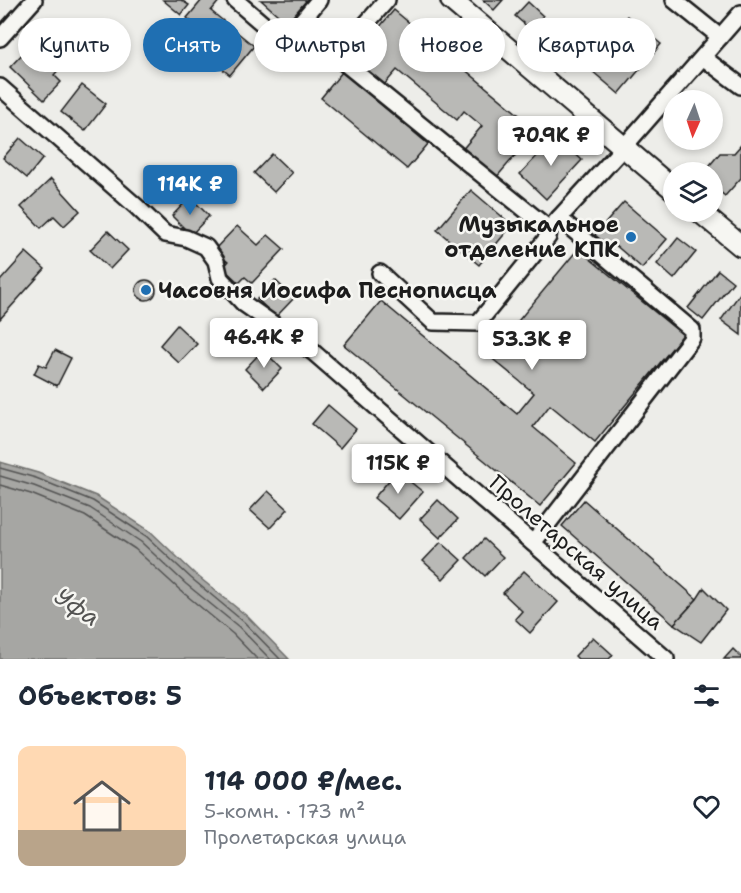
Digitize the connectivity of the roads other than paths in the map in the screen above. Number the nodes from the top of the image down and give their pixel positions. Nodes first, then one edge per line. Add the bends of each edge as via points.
1 (34, 0) edge
2 (235, 0) edge
3 (319, 0) edge
4 (387, 0) edge
5 (451, 0) edge
6 (674, 0) edge
7 (741, 13) edge
8 (720, 37) junction
9 (0, 38) edge
10 (703, 57) junction
11 (741, 86) edge
12 (0, 87) edge
13 (623, 148) junction
14 (663, 181) edge
15 (712, 222) edge
16 (554, 224) junction
17 (741, 246) edge
18 (380, 273) dead end
19 (533, 543) junction
20 (666, 659) edge

1 - 9 street
2 - 3 street via 284,42
4 - 16 street via 337,57
5 - 13 main road
6 - 8 street
7 - 8 street
8 - 10 street
10 - 11 street
10 - 13 street
12 - 19 street, Пролетарская улица via 165,234 206,247 216,261 220,278 243,303 313,352
13 - 14 main road
13 - 16 street
15 - 17 main road
16 - 18 street via 548,237 478,323 433,322
16 - 19 street via 692,330 692,338
19 - 20 street, Пролетарская улица

